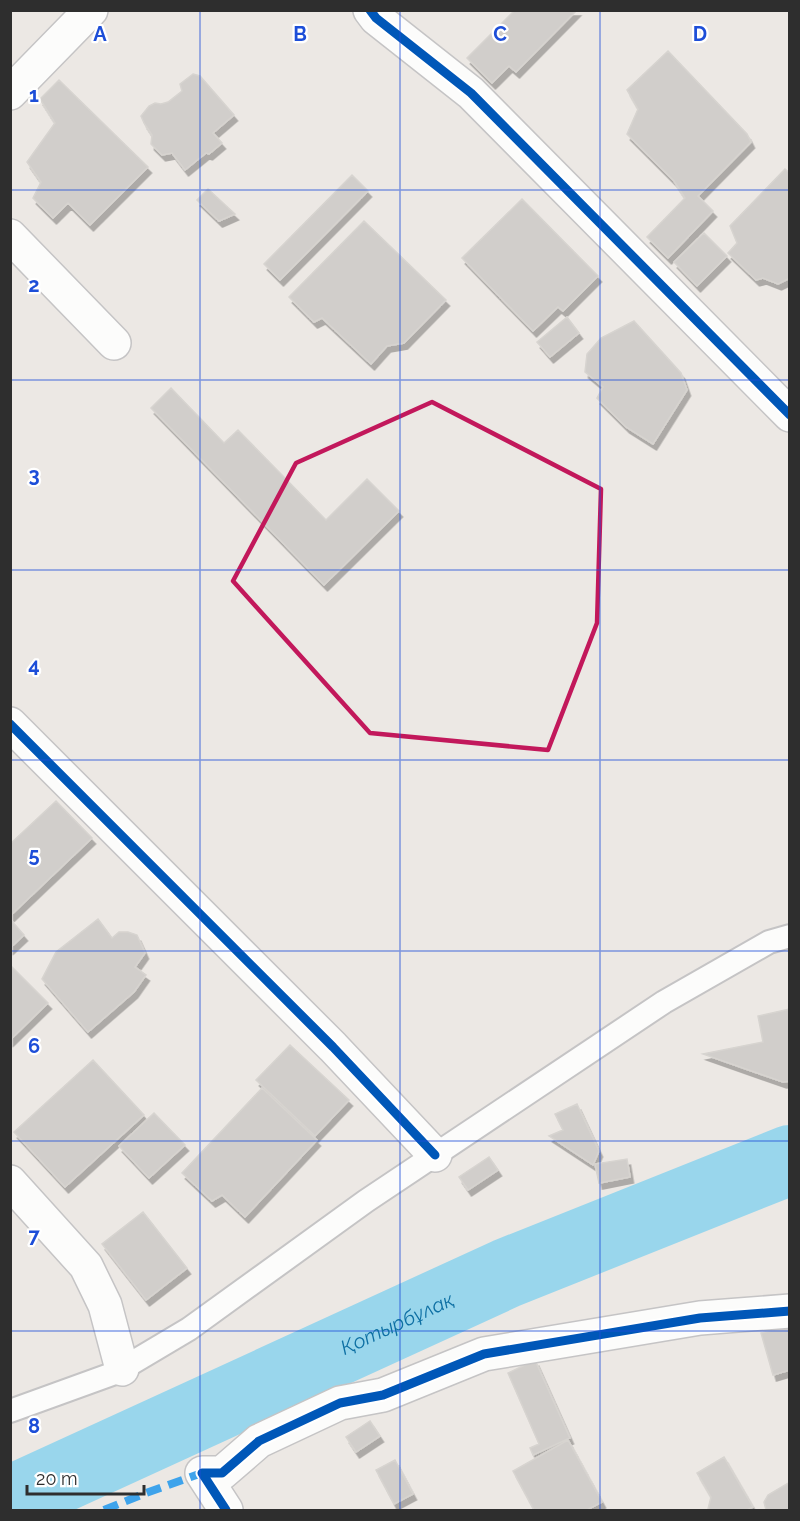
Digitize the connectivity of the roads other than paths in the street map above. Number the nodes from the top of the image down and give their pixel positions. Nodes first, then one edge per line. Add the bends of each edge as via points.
1 (91, 10) edge
2 (370, 10) edge
3 (10, 93) edge
4 (10, 236) edge
5 (114, 343) dead end
6 (789, 415) edge
7 (10, 724) edge
8 (789, 936) edge
9 (435, 1155) junction
10 (10, 1182) edge
11 (789, 1311) edge
12 (122, 1369) junction
13 (10, 1411) edge
14 (226, 1510) edge

1 - 3 street
2 - 6 street via 471,93
4 - 5 street
7 - 9 street via 333,1047
8 - 9 lane via 769,942 664,1002
9 - 12 lane via 189,1329
10 - 12 street via 86,1266 105,1305
11 - 14 street via 700,1318 484,1354 383,1395 340,1403 259,1441 222,1473 202,1473
12 - 13 lane

